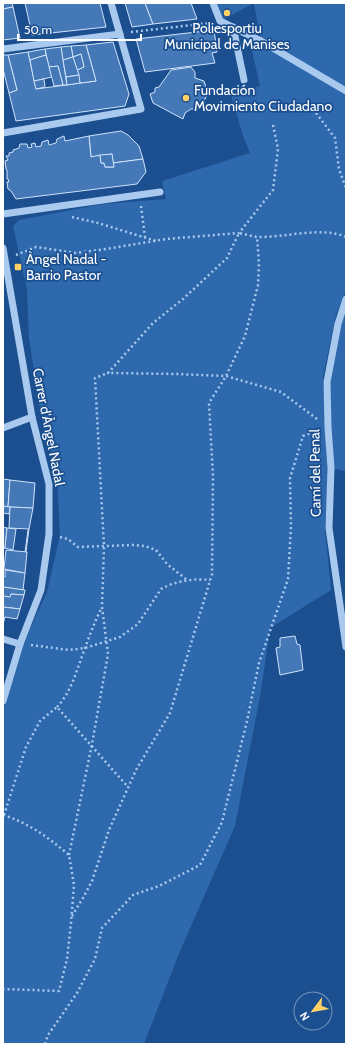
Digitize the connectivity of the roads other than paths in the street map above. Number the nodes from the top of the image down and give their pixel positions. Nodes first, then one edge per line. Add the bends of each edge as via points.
1 (111, 3) edge
2 (213, 3) edge
3 (233, 27) junction
4 (120, 34) junction
5 (3, 49) edge
6 (244, 80) dead end
7 (346, 91) edge
8 (3, 133) edge
9 (160, 192) dead end
10 (3, 214) edge
11 (3, 248) edge
12 (3, 289) edge
13 (11, 289) junction
14 (346, 299) edge
15 (32, 417) junction
16 (3, 428) edge
17 (3, 640) edge
18 (20, 644) junction
19 (346, 647) edge
20 (3, 701) edge

1 - 4 street
2 - 3 street via 220,21
3 - 6 street
3 - 7 street
4 - 5 street
4 - 8 street via 141,109
9 - 10 street
11 - 13 street, Carrer d'Àngel Nadal
12 - 13 street
13 - 15 street, Carrer d'Àngel Nadal
14 - 19 street, Camí del Penal via 338,324 327,382 331,468 329,528
15 - 16 street
15 - 18 street, Carrer d'Àngel Nadal via 49,484 49,534 41,590
17 - 18 street
18 - 20 street, Carrer d'Àngel Nadal

